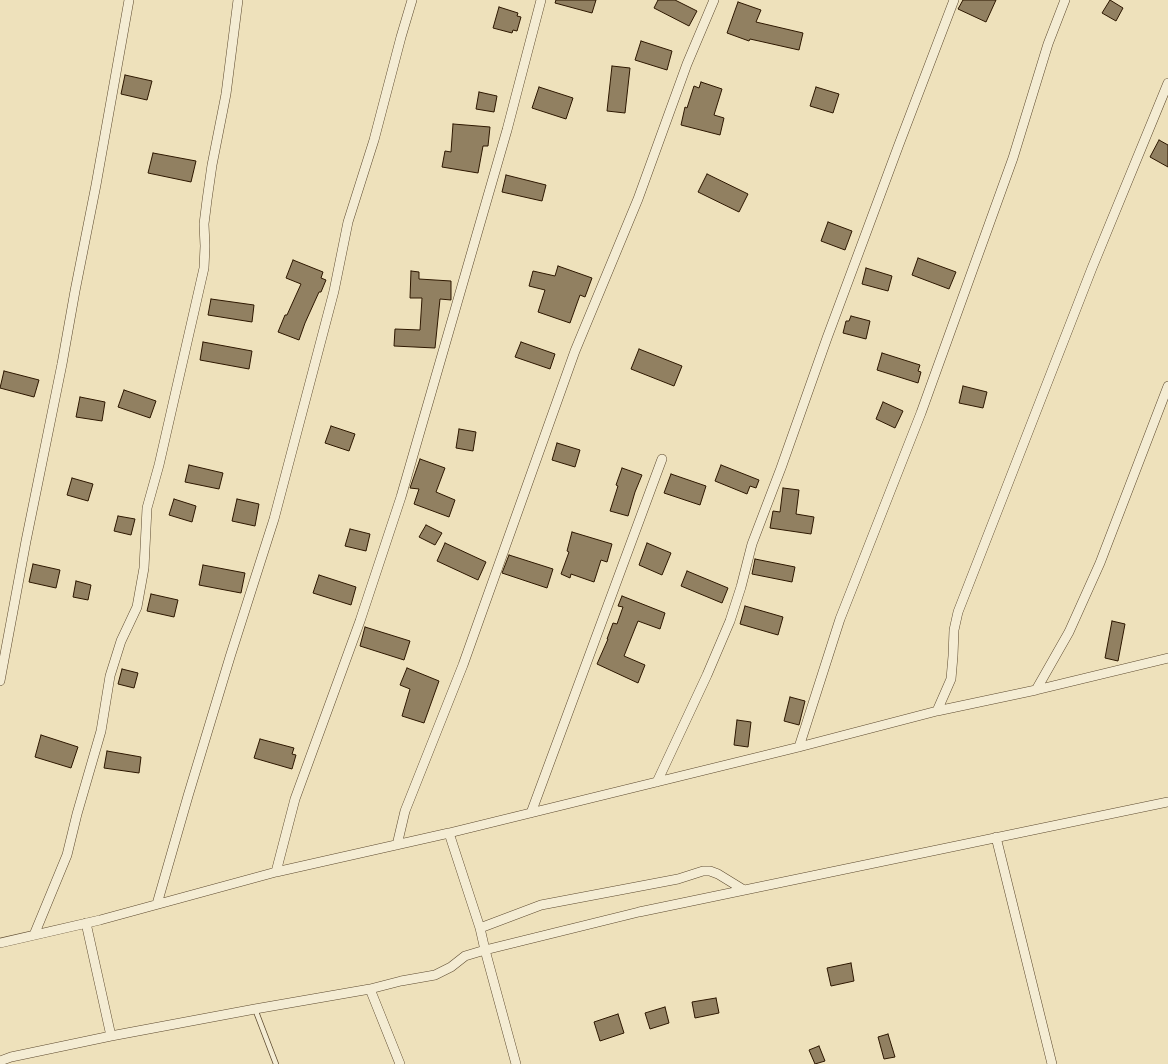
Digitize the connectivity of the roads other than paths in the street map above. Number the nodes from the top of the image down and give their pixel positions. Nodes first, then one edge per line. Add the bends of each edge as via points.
1 (129, 0) edge
2 (238, 0) edge
3 (412, 0) edge
4 (541, 0) edge
5 (714, 0) edge
6 (954, 0) edge
7 (1065, 0) edge
8 (1168, 83) edge
9 (1168, 386) edge
10 (662, 459) dead end
11 (1168, 658) edge
12 (0, 681) edge
13 (1036, 690) junction
14 (937, 711) junction
15 (799, 748) junction
16 (657, 782) junction
17 (1168, 802) edge
18 (531, 812) junction
19 (449, 833) junction
20 (996, 837) junction
21 (397, 845) junction
22 (276, 872) junction
23 (744, 890) junction
24 (157, 904) junction
25 (86, 923) junction
26 (480, 928) junction
27 (34, 935) junction
28 (0, 943) edge
29 (485, 950) junction
30 (370, 989) junction
31 (255, 1008) junction
32 (111, 1036) junction
33 (0, 1061) edge
34 (276, 1064) edge
35 (400, 1064) edge
36 (516, 1064) edge
37 (1052, 1064) edge

1 - 12 street
2 - 27 street via 226,94 207,200 204,268 147,508 144,568 137,607 121,641 110,676 101,731 67,855
3 - 24 street via 374,140 348,222 334,291 274,518
4 - 22 street via 505,138 400,498 360,621 295,799
5 - 21 street via 687,64 638,199 575,351 463,665 405,811
6 - 16 street via 752,544 730,621
7 - 15 street via 1048,44 1013,158 921,413 840,619
8 - 14 street via 1092,268 958,612 950,679
9 - 13 street via 1100,563 1069,632
10 - 18 street
11 - 13 street
13 - 14 street
14 - 15 street
15 - 16 street
16 - 18 street
17 - 20 street
18 - 19 street
19 - 21 street
19 - 26 street
20 - 23 street
20 - 37 street
21 - 22 street
22 - 24 street
23 - 26 street via 718,874 704,871 678,879 541,905
23 - 29 street via 639,912
24 - 25 street
25 - 27 street
25 - 32 street
26 - 29 street
27 - 28 street
29 - 30 street via 465,956 435,975
29 - 36 street
30 - 31 street
30 - 35 street
31 - 32 street
31 - 34 lane
32 - 33 street

